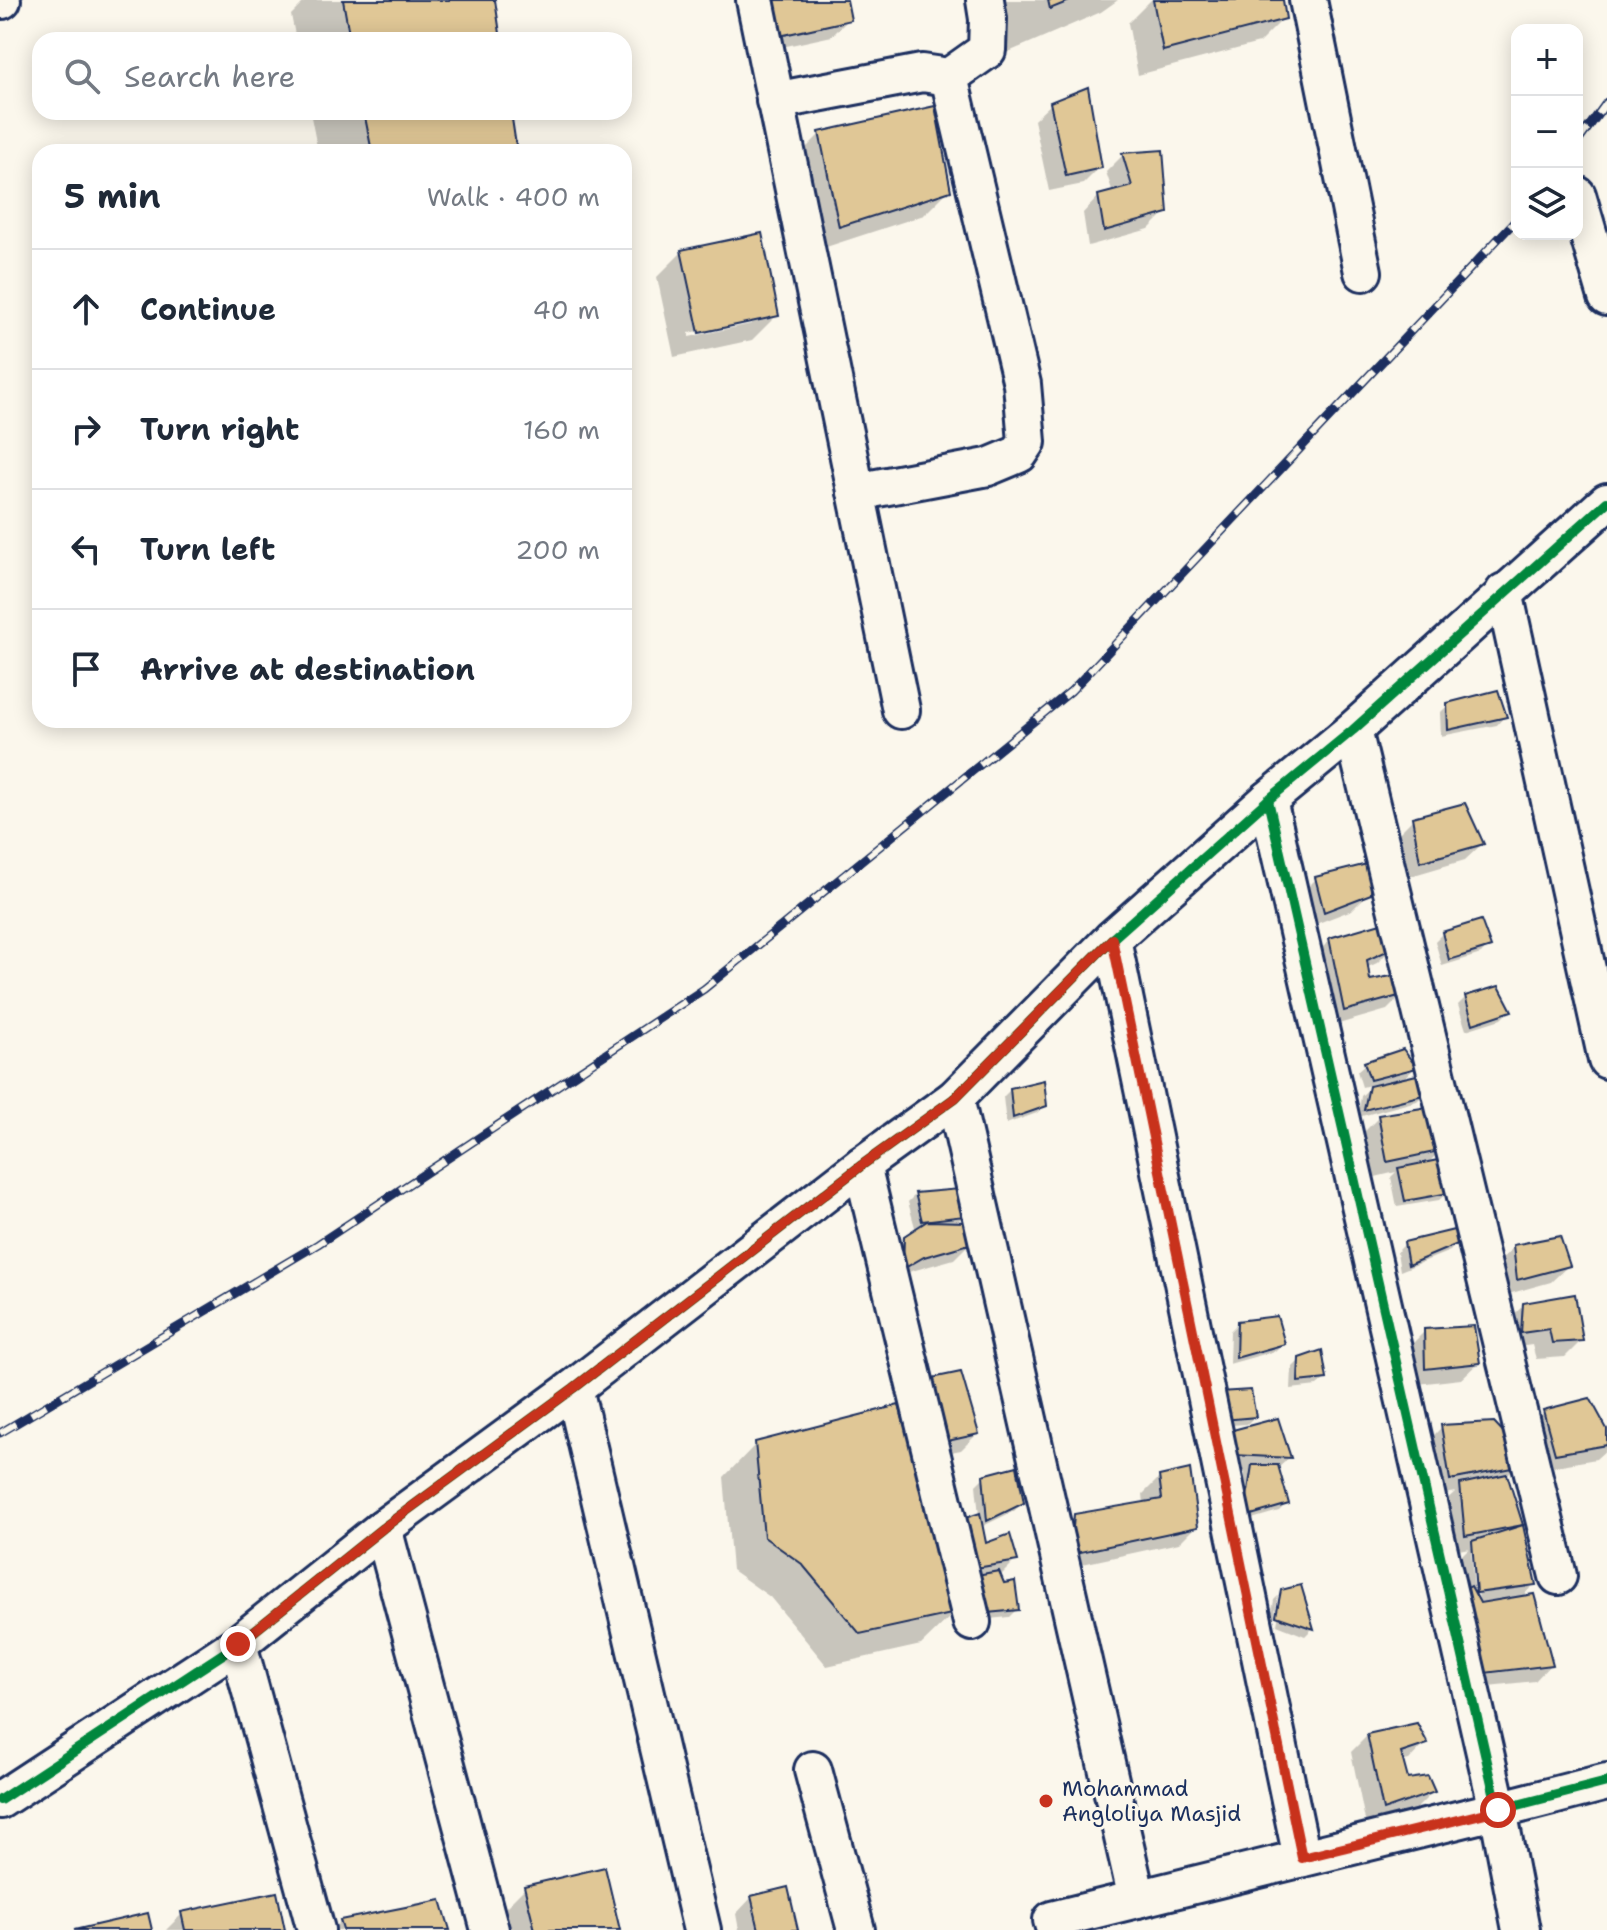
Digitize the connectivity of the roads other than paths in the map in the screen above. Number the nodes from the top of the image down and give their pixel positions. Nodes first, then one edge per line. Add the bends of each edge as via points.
1 (755, 0) edge
2 (985, 0) edge
3 (1308, 0) edge
4 (949, 77) junction
5 (775, 101) junction
6 (1583, 215) edge
7 (1363, 272) dead end
8 (1607, 297) edge
9 (856, 492) junction
10 (1607, 502) edge
11 (1504, 592) junction
12 (901, 710) dead end
13 (1353, 730) junction
14 (1268, 800) junction
15 (1112, 939) junction
16 (1607, 1060) edge
17 (955, 1098) junction
18 (862, 1165) junction
19 (574, 1388) junction
20 (383, 1528) junction
21 (1558, 1576) dead end
22 (972, 1622) dead end
23 (238, 1644) junction
24 (813, 1770) dead end
25 (1607, 1782) edge
26 (0, 1800) edge
27 (1498, 1810) junction
28 (1302, 1858) junction
29 (1137, 1899) junction
30 (316, 1930) edge
31 (490, 1930) edge
32 (702, 1930) edge
33 (856, 1930) edge
34 (1055, 1930) edge
35 (1521, 1930) edge

1 - 5 street
2 - 4 street via 987,50
3 - 7 street
4 - 5 street via 922,73
4 - 9 street via 1022,384 1027,442 1019,454 988,467
5 - 9 street
6 - 8 street
9 - 12 street
10 - 11 street
11 - 13 street
11 - 16 street
13 - 14 street
13 - 21 street
14 - 15 street
14 - 27 street
15 - 17 street
15 - 28 street
17 - 18 street
17 - 29 street
18 - 19 street
18 - 22 street
19 - 20 street
19 - 32 street
20 - 23 street
20 - 31 street
23 - 26 street
23 - 30 street
24 - 33 street
25 - 27 street
27 - 28 street
27 - 35 street
28 - 29 street
29 - 34 street via 1052,1920

